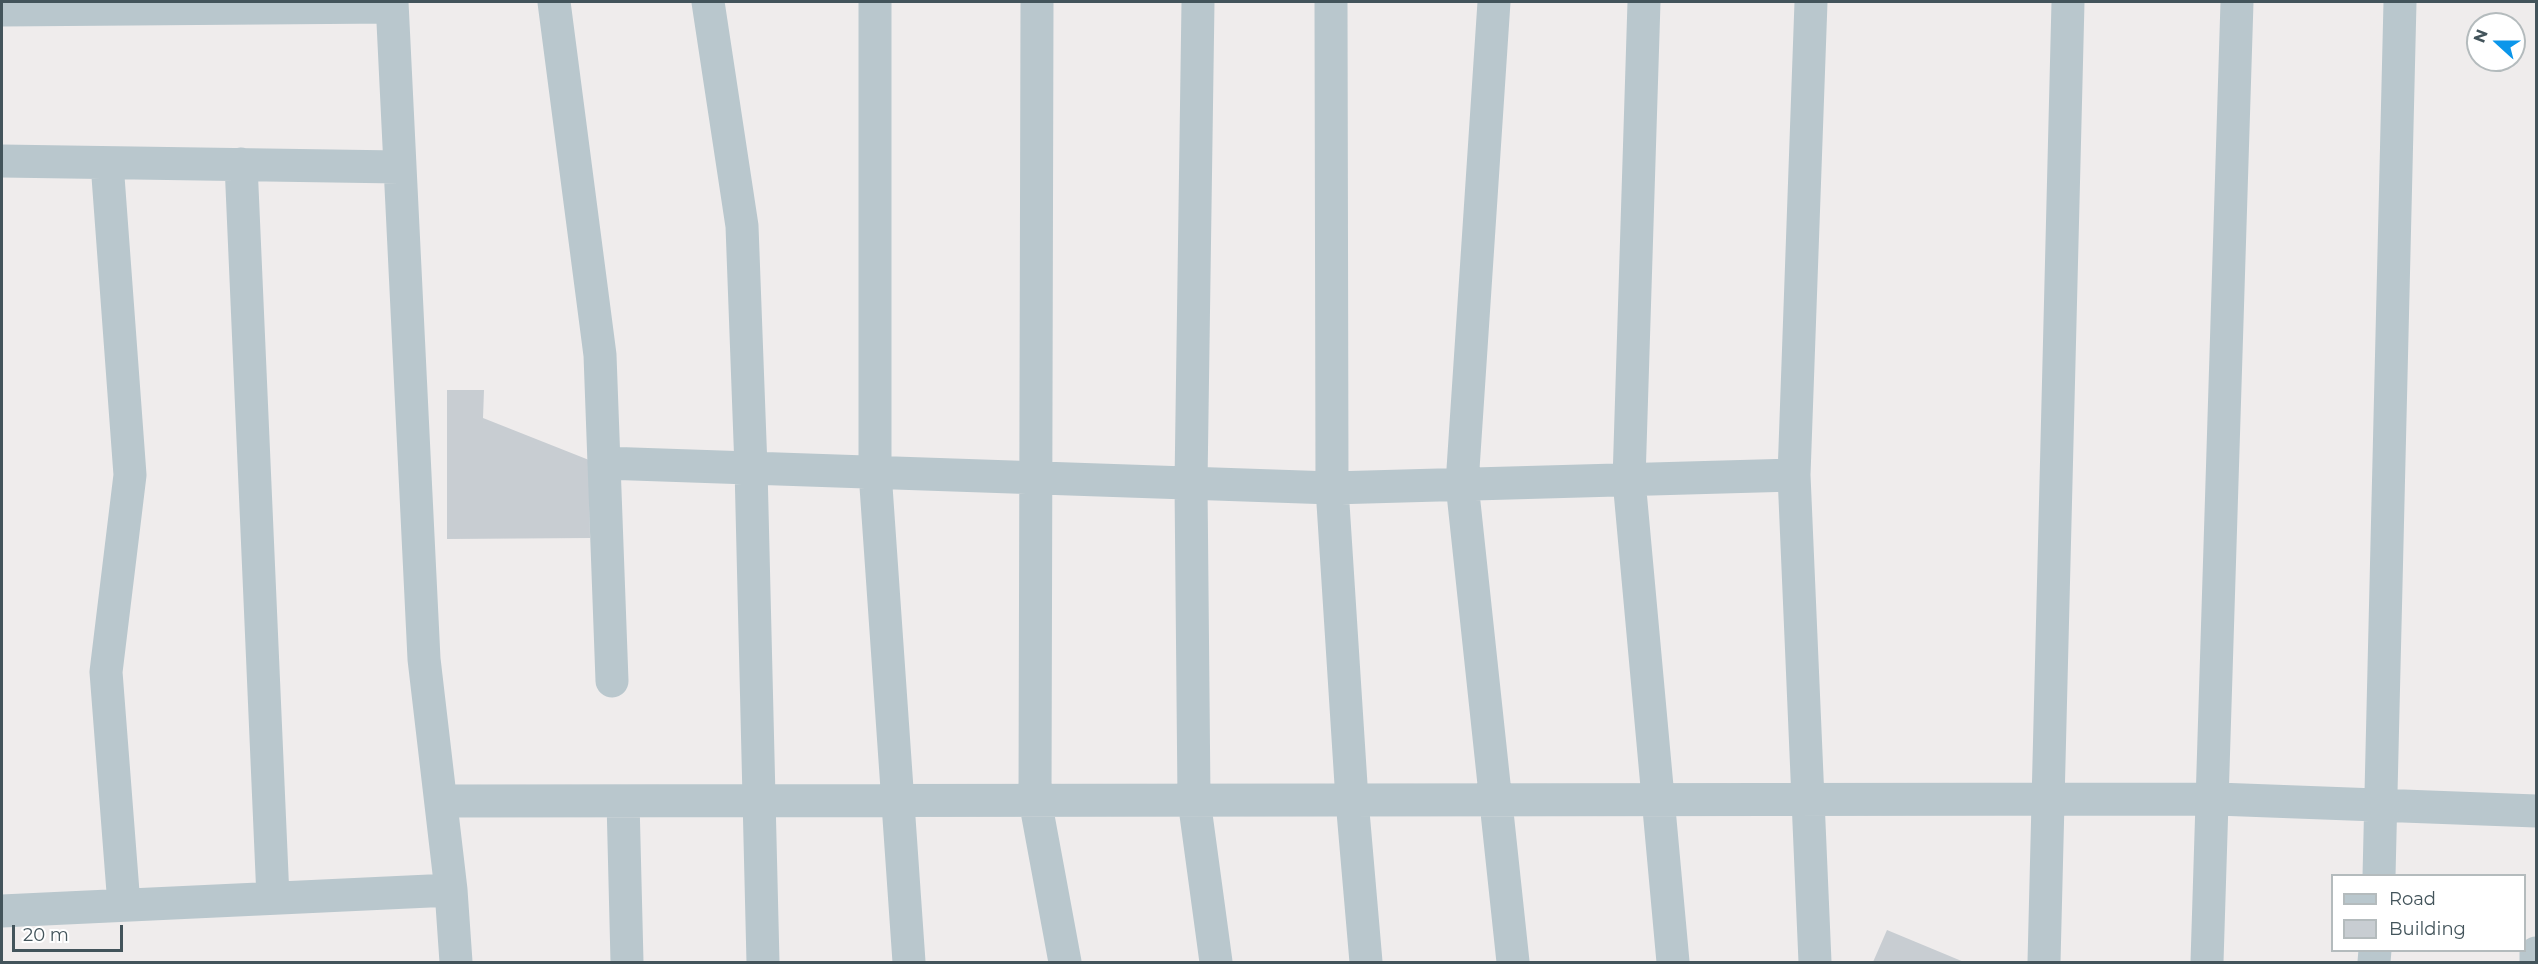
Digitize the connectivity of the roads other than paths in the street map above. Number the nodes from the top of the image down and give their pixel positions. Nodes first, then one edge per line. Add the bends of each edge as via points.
1 (554, 2) edge
2 (708, 2) edge
3 (875, 2) edge
4 (1037, 2) edge
5 (1198, 2) edge
6 (1331, 2) edge
7 (1494, 2) edge
8 (1644, 2) edge
9 (1811, 2) edge
10 (2068, 2) edge
11 (2237, 2) edge
12 (2400, 2) edge
13 (392, 4) edge
14 (2, 10) edge
15 (2, 161) edge
16 (107, 163) junction
17 (242, 164) junction
18 (399, 167) junction
19 (604, 463) junction
20 (752, 468) junction
21 (875, 472) junction
22 (1794, 475) junction
23 (1036, 478) junction
24 (1629, 480) junction
25 (1191, 483) junction
26 (1462, 484) junction
27 (1332, 488) junction
28 (612, 681) dead end
29 (1658, 799) junction
30 (1808, 799) junction
31 (2048, 799) junction
32 (2212, 799) junction
33 (1035, 800) junction
34 (1194, 800) junction
35 (1352, 800) junction
36 (1496, 800) junction
37 (441, 801) junction
38 (623, 801) junction
39 (758, 801) junction
40 (897, 801) junction
41 (2382, 805) junction
42 (2536, 811) edge
43 (2379, 874) edge
44 (452, 890) junction
45 (273, 898) junction
46 (124, 905) junction
47 (2, 911) edge
48 (2536, 952) edge
49 (456, 963) edge
50 (627, 963) edge
51 (763, 963) edge
52 (909, 963) edge
53 (1065, 963) edge
54 (1216, 963) edge
55 (1366, 963) edge
56 (1513, 963) edge
57 (1673, 963) edge
58 (1815, 963) edge
59 (2044, 963) edge
60 (2207, 963) edge
61 (2536, 963) edge

1 - 19 street via 600,355
2 - 20 street via 742,226
3 - 21 street
4 - 23 street
5 - 25 street
6 - 27 street
7 - 26 street
8 - 24 street
9 - 22 street
10 - 31 street
11 - 32 street
12 - 41 street
13 - 14 street
13 - 18 street
15 - 16 street
16 - 17 street
16 - 46 street via 130,475 106,672
17 - 18 street
17 - 45 street
18 - 37 street via 424,659
19 - 20 street
19 - 28 street
20 - 21 street
20 - 39 street
21 - 23 street
21 - 40 street
22 - 24 street
22 - 30 street
23 - 25 street
23 - 33 street
24 - 26 street
24 - 29 street
25 - 27 street
25 - 34 street
26 - 27 street
26 - 36 street
27 - 35 street
29 - 30 street
29 - 36 street
29 - 57 street
30 - 31 street
30 - 58 street
31 - 32 street
31 - 59 street
32 - 41 street
32 - 60 street
33 - 34 street
33 - 40 street
33 - 53 street
34 - 35 street
34 - 54 street
35 - 36 street
35 - 55 street
36 - 56 street
37 - 38 street
37 - 44 street
38 - 39 street
38 - 50 street
39 - 40 street
39 - 51 street
40 - 52 street
41 - 42 street
41 - 43 street
44 - 45 street
44 - 49 street
45 - 46 street
46 - 47 street
48 - 61 street

